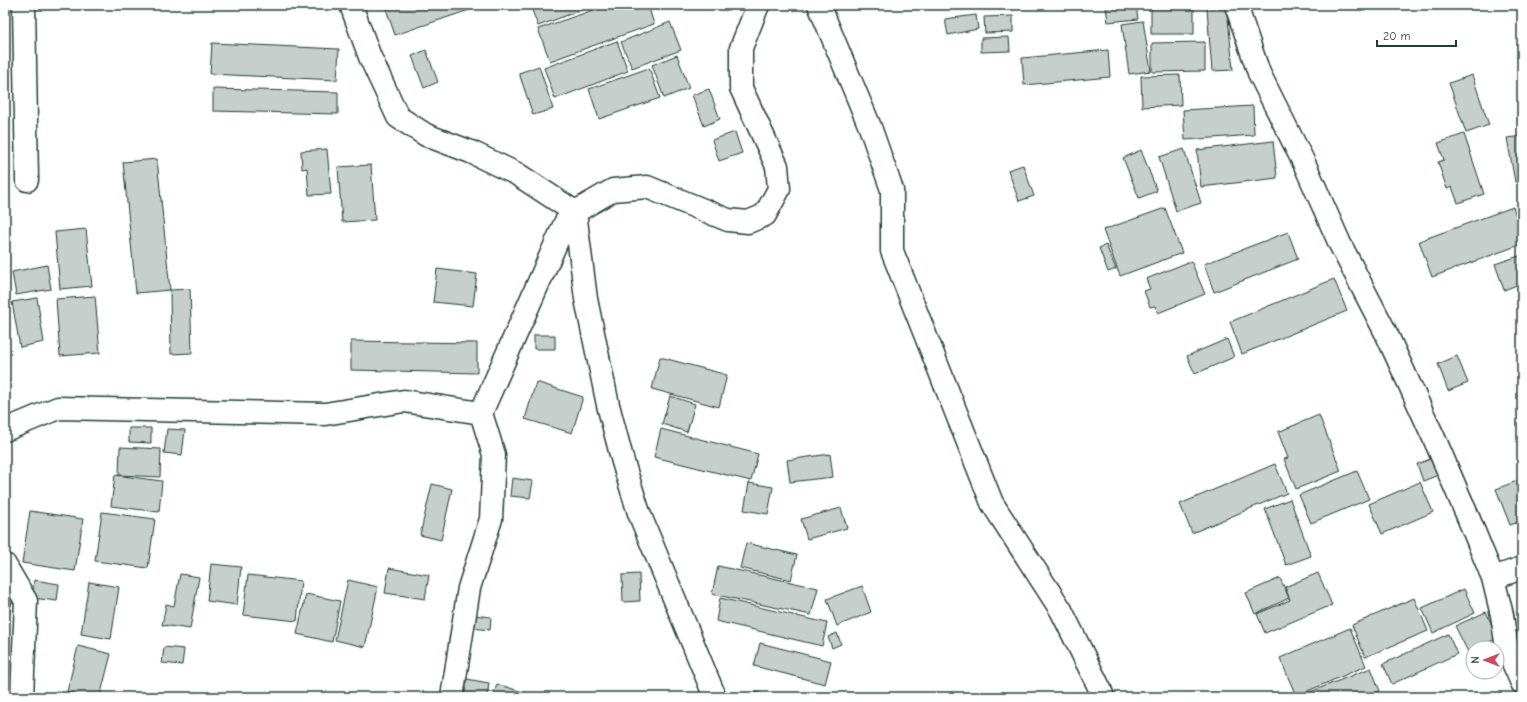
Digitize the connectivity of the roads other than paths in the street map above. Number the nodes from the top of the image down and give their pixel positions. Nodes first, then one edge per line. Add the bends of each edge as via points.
1 (24, 5) edge
2 (350, 5) edge
3 (758, 5) edge
4 (819, 5) edge
5 (1236, 5) edge
6 (27, 180) dead end
7 (575, 212) junction
8 (481, 413) junction
9 (5, 430) edge
10 (5, 565) edge
11 (1522, 568) edge
12 (1493, 578) junction
13 (1522, 683) edge
14 (22, 697) edge
15 (452, 697) edge
16 (715, 697) edge
17 (1102, 697) edge

1 - 6 street
2 - 7 street via 370,58 398,117 426,135 471,152 517,174
3 - 7 street via 741,48 741,88 777,166 779,189 765,215 748,222 728,220 647,187 613,190
4 - 17 street via 870,127 892,190 892,251 992,503 1061,610
5 - 12 street via 1259,73 1305,165 1340,244 1387,334 1438,446
7 - 8 street via 564,223
7 - 16 street via 586,299 608,405 623,462 638,513
8 - 9 street via 404,402 325,414 58,408
8 - 15 street via 494,455 491,519 469,588
10 - 14 street via 26,602
11 - 12 street
12 - 13 street via 1508,649

